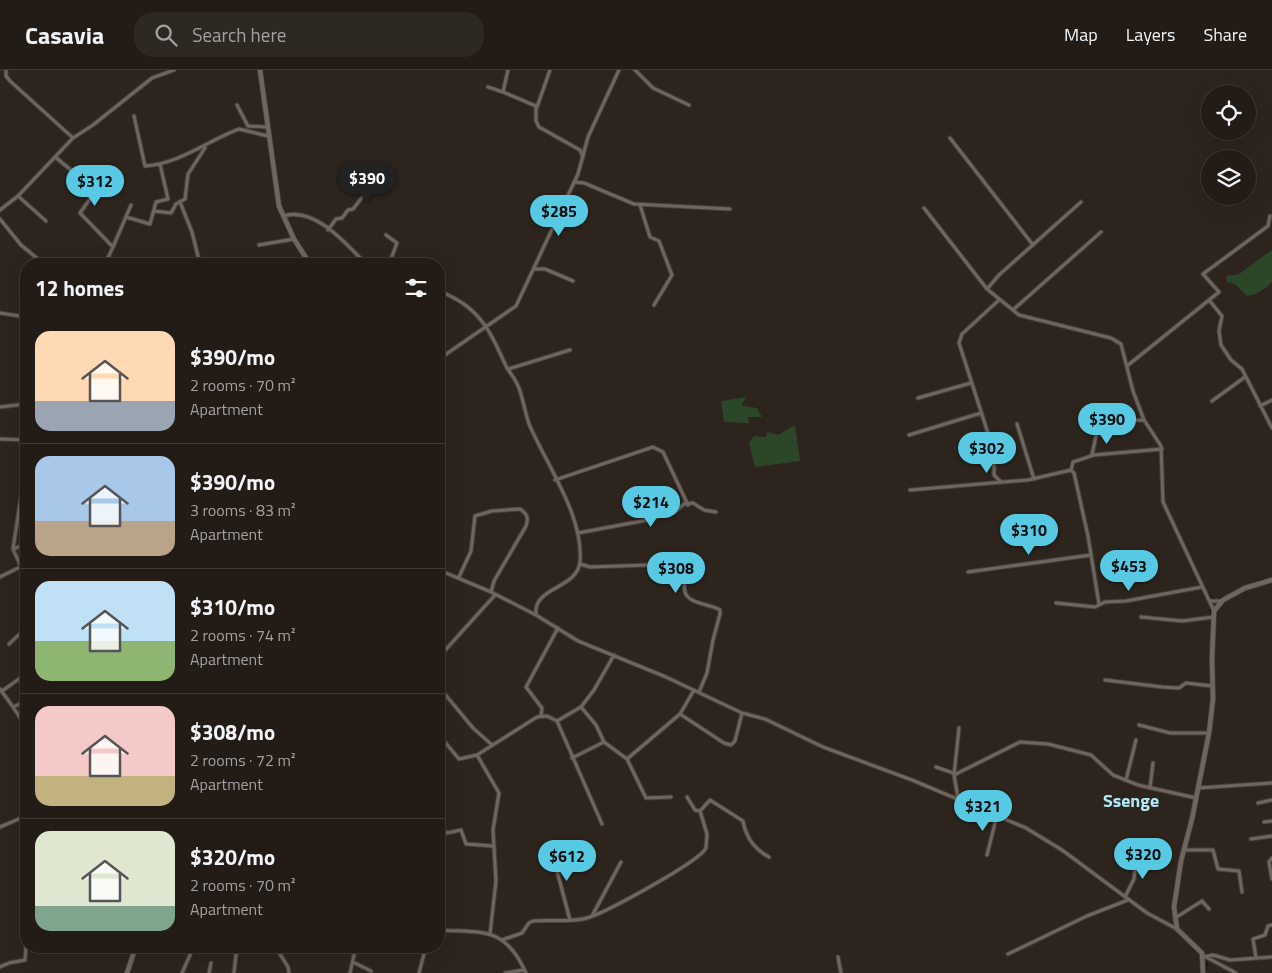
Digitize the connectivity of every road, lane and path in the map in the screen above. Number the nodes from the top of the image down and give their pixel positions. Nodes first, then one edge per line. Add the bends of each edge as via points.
1 (6, 70) edge
2 (174, 70) edge
3 (260, 70) edge
4 (508, 70) edge
5 (550, 70) edge
6 (619, 70) edge
7 (635, 70) edge
8 (488, 87) dead end
9 (503, 92) junction
10 (237, 105) dead end
11 (689, 106) dead end
12 (537, 107) junction
13 (134, 116) dead end
14 (244, 121) junction
15 (266, 127) junction
16 (239, 129) junction
17 (268, 136) junction
18 (73, 138) junction
19 (950, 138) dead end
20 (206, 147) junction
21 (55, 158) junction
22 (583, 158) junction
23 (160, 164) junction
24 (372, 179) dead end
25 (574, 182) junction
26 (18, 196) junction
27 (180, 202) junction
28 (1080, 202) dead end
29 (131, 205) dead end
30 (640, 205) junction
31 (924, 208) dead end
32 (730, 209) dead end
33 (0, 210) edge
34 (154, 210) junction
35 (282, 216) junction
36 (1270, 216) dead end
37 (126, 217) junction
38 (0, 219) edge
39 (46, 221) dead end
40 (328, 230) junction
41 (1101, 232) dead end
42 (386, 235) dead end
43 (294, 239) junction
44 (259, 245) dead end
45 (1033, 245) junction
46 (113, 247) junction
47 (37, 258) edge
48 (108, 258) edge
49 (198, 258) edge
50 (306, 258) edge
51 (359, 258) edge
52 (391, 258) edge
53 (534, 269) junction
54 (573, 281) dead end
55 (988, 289) junction
56 (445, 294) edge
57 (1000, 300) junction
58 (1209, 300) junction
59 (654, 305) dead end
60 (1014, 309) junction
61 (0, 313) edge
62 (20, 316) edge
63 (486, 327) junction
64 (570, 350) dead end
65 (445, 355) edge
66 (1127, 366) junction
67 (508, 369) junction
68 (1245, 377) junction
69 (971, 382) junction
70 (918, 398) dead end
71 (1212, 400) dead end
72 (1272, 400) edge
73 (20, 404) edge
74 (0, 406) edge
75 (1260, 406) junction
76 (980, 413) junction
77 (1144, 420) junction
78 (1017, 424) dead end
79 (1272, 428) edge
80 (909, 435) dead end
81 (0, 439) edge
82 (20, 440) edge
83 (1162, 449) junction
84 (1092, 455) junction
85 (1071, 470) junction
86 (1034, 479) junction
87 (555, 480) junction
88 (1000, 481) junction
89 (910, 490) dead end
90 (20, 503) edge
91 (688, 505) junction
92 (716, 512) dead end
93 (578, 533) junction
94 (20, 546) edge
95 (13, 549) junction
96 (1091, 555) junction
97 (580, 564) junction
98 (20, 566) joint
99 (445, 572) edge
100 (968, 572) dead end
101 (0, 577) edge
102 (459, 577) junction
103 (1272, 580) edge
104 (1202, 587) junction
105 (493, 593) junction
106 (1211, 601) junction
107 (1221, 601) junction
108 (1056, 603) dead end
109 (1099, 604) junction
110 (1214, 611) junction
111 (536, 615) junction
112 (1214, 617) junction
113 (1141, 618) dead end
114 (558, 628) junction
115 (20, 634) edge
116 (9, 644) dead end
117 (445, 650) edge
118 (614, 655) junction
119 (20, 678) edge
120 (1105, 680) dead end
121 (1213, 686) junction
122 (1, 690) edge
123 (694, 690) junction
124 (699, 692) junction
125 (445, 694) edge
126 (20, 704) edge
127 (13, 707) junction
128 (581, 707) junction
129 (742, 713) junction
130 (680, 714) junction
131 (541, 716) junction
132 (20, 718) edge
133 (557, 721) junction
134 (1139, 725) dead end
135 (959, 728) dead end
136 (1209, 733) junction
137 (1136, 740) dead end
138 (445, 742) edge
139 (604, 742) junction
140 (491, 744) junction
141 (477, 756) junction
142 (572, 758) junction
143 (627, 759) junction
144 (1154, 764) dead end
145 (936, 767) dead end
146 (954, 775) junction
147 (1126, 780) junction
148 (1272, 783) edge
149 (1150, 788) junction
150 (1198, 788) junction
151 (671, 797) dead end
152 (687, 797) dead end
153 (1196, 798) junction
154 (958, 799) junction
155 (1272, 800) edge
156 (1258, 803) dead end
157 (700, 811) junction
158 (996, 815) junction
159 (20, 819) edge
160 (1272, 821) edge
161 (1264, 822) dead end
162 (602, 824) dead end
163 (0, 827) edge
164 (445, 832) edge
165 (1272, 836) edge
166 (1251, 839) dead end
167 (493, 846) junction
168 (577, 846) dead end
169 (1183, 850) junction
170 (987, 854) dead end
171 (1137, 856) dead end
172 (769, 857) dead end
173 (1272, 858) edge
174 (621, 862) dead end
175 (1272, 879) edge
176 (1242, 892) dead end
177 (1125, 897) junction
178 (1129, 900) junction
179 (1209, 909) dead end
180 (591, 916) junction
181 (1174, 918) junction
182 (570, 920) junction
183 (1272, 925) edge
184 (1177, 929) junction
185 (445, 930) edge
186 (490, 934) junction
187 (502, 940) junction
188 (26, 953) edge
189 (134, 953) edge
190 (191, 953) edge
191 (236, 953) edge
192 (279, 953) edge
193 (355, 953) edge
194 (424, 953) edge
195 (1008, 954) dead end
196 (1272, 956) edge
197 (838, 957) dead end
198 (1204, 957) junction
199 (1256, 958) junction
200 (353, 962) junction
201 (210, 963) dead end
202 (0, 967) edge
203 (372, 970) dead end
204 (525, 971) edge
205 (127, 973) edge
206 (182, 973) edge
207 (209, 973) edge
208 (234, 973) edge
209 (290, 973) edge
210 (350, 973) edge
211 (419, 973) edge
212 (505, 973) edge
213 (841, 973) edge
214 (1203, 973) edge
215 (1236, 973) edge

1 - 18 street via 10,81
2 - 18 street via 152,78
3 - 15 street
4 - 9 street
5 - 12 street
6 - 22 street via 594,122
7 - 11 street via 653,88
8 - 9 street
9 - 12 street
10 - 14 street
12 - 22 street via 539,127 580,150
13 - 23 street via 144,165
14 - 15 street via 252,127
14 - 16 street
15 - 17 street
16 - 17 street
16 - 20 street
17 - 35 street
18 - 21 street
19 - 45 street
20 - 23 street
20 - 27 street via 188,174 185,197
21 - 26 street
21 - 46 street via 92,187 92,196 80,213
22 - 25 street
23 - 34 street via 169,197 158,201
24 - 40 street via 375,181 353,209 336,219
25 - 30 street
25 - 53 street
26 - 33 street
26 - 39 street
27 - 34 street via 171,213
27 - 49 street
28 - 45 street
29 - 37 street
30 - 32 street
30 - 59 street via 650,237 659,241 672,275
31 - 55 street
34 - 37 street via 148,225
35 - 40 street via 302,215
35 - 43 street
36 - 58 street via 1268,226 1203,274 1220,291
37 - 46 street
38 - 47 street via 21,245
40 - 51 street
41 - 60 street
42 - 52 street via 397,244
43 - 44 street
43 - 50 street
45 - 55 street
46 - 48 street
53 - 54 street via 545,269
53 - 63 street via 516,306
55 - 57 street
56 - 63 street via 469,306
57 - 60 street
57 - 69 street via 959,338
58 - 66 street
58 - 68 street via 1222,316 1221,345
60 - 66 street via 1023,316 1111,338 1121,344
61 - 62 street
63 - 65 street
63 - 67 street
64 - 67 street
66 - 77 street
67 - 87 street via 519,388 528,422
68 - 71 street
68 - 75 street
69 - 70 street
69 - 76 street
72 - 75 street
73 - 74 street
75 - 79 street
76 - 80 street
76 - 88 street via 994,452 994,475
77 - 83 street via 1160,441
77 - 84 street via 1099,420
78 - 86 street
81 - 82 street
83 - 84 street
83 - 104 street via 1163,502
84 - 85 street via 1076,460
85 - 86 street
85 - 96 street
86 - 88 street
87 - 91 street via 653,447 663,452
87 - 93 street
88 - 89 street
90 - 95 street
91 - 92 street via 693,503 704,510
91 - 93 street via 642,521
93 - 97 street
94 - 95 street
95 - 98 street
96 - 100 street
96 - 109 street
97 - 111 street via 570,582 548,592 536,609
97 - 124 street via 590,567 648,564 684,567 688,597 720,610 707,673
98 - 101 street
99 - 102 street
102 - 105 street
102 - 105 street via 471,551 475,516 492,510 520,509 528,520 494,581
103 - 107 street via 1245,588
104 - 106 street
104 - 109 street
105 - 111 street
105 - 117 street
106 - 107 street
106 - 110 street
107 - 110 street
108 - 109 street
110 - 112 street
111 - 114 street
112 - 113 street via 1182,621
112 - 121 street
114 - 118 street via 578,641
114 - 131 street via 526,687 542,708
115 - 116 street
118 - 123 street
118 - 128 street
119 - 122 street
120 - 121 street via 1162,688 1179,688 1186,683
121 - 136 street
122 - 127 street
123 - 124 street
123 - 130 street
124 - 129 street
125 - 140 street
126 - 127 street
127 - 132 street
128 - 133 street
128 - 139 street via 596,725
129 - 130 street via 731,745
129 - 154 street via 765,719 858,761
130 - 143 street
131 - 133 street
131 - 140 street
133 - 142 street
134 - 136 street via 1170,733
135 - 146 street
136 - 150 street
137 - 147 street
138 - 141 street via 459,759
139 - 142 street
139 - 143 street
140 - 141 street
141 - 167 street via 499,793
142 - 162 street
143 - 151 street via 646,798
144 - 149 street
145 - 146 street
146 - 147 street via 1023,742 1056,745 1091,754 1106,770
146 - 154 street
147 - 149 street
148 - 150 street
149 - 153 street
150 - 153 street
152 - 157 street via 695,810
153 - 169 street
154 - 158 street
155 - 156 street
157 - 172 street via 702,806 713,800 742,821 755,848
157 - 180 street via 707,839 702,854 611,908
158 - 170 street
158 - 177 street via 1047,839
159 - 163 street
160 - 161 street
164 - 167 street via 461,830 466,844
165 - 166 street
167 - 186 street via 496,889
168 - 182 street via 562,861 557,872
169 - 176 street via 1213,850 1218,869 1239,871
169 - 181 street
171 - 177 street via 1134,879
173 - 175 street via 1269,862
174 - 180 street
177 - 178 street
178 - 184 street
178 - 195 street via 1087,916
179 - 181 street via 1200,901
180 - 182 street
181 - 184 street
182 - 187 street via 529,922 522,934
183 - 199 street via 1268,926 1265,935 1253,939
184 - 198 street
185 - 186 street
186 - 187 street
187 - 204 street
188 - 202 street via 25,960
189 - 205 street
190 - 206 street
191 - 208 street
192 - 209 street
193 - 200 street
194 - 211 street
196 - 199 street
197 - 213 street
198 - 199 street via 1210,954 1230,960
198 - 214 street
198 - 215 street
200 - 203 street
200 - 210 street
201 - 207 street
204 - 212 street

